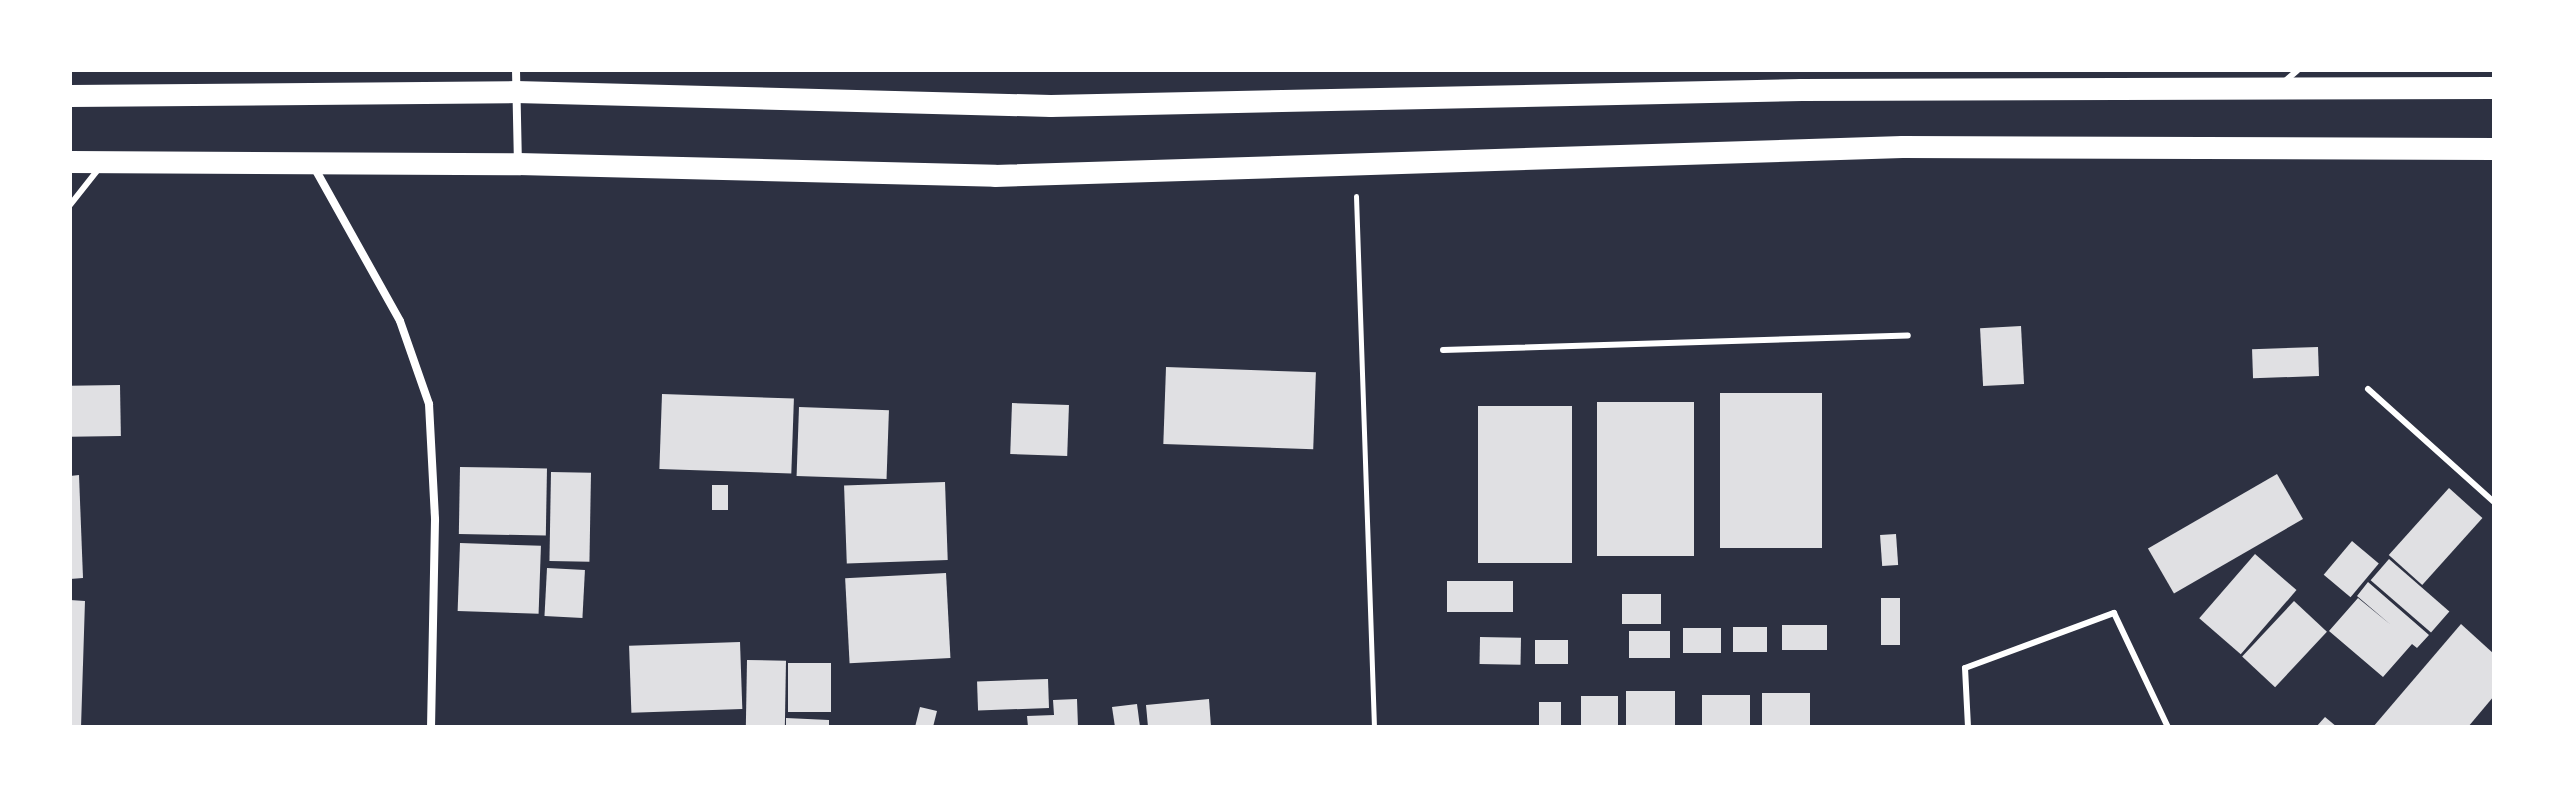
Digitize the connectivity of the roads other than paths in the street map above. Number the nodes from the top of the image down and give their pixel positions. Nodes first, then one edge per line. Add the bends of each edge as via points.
1 (2298, 70) edge
2 (2275, 80) edge
3 (516, 81) edge
4 (2494, 88) edge
5 (70, 96) edge
6 (2494, 149) edge
7 (105, 161) junction
8 (70, 162) edge
9 (312, 163) junction
10 (518, 164) junction
11 (70, 205) edge
12 (1908, 335) dead end
13 (1443, 350) dead end
14 (2368, 389) dead end
15 (2494, 502) edge
16 (431, 727) edge
17 (1968, 727) edge
18 (2168, 727) edge

1 - 2 lane
2 - 3 highway via 1051,106
2 - 4 highway
3 - 5 highway
3 - 10 street
6 - 10 highway via 1903,147 995,176
7 - 8 highway
7 - 9 highway
7 - 11 lane
9 - 10 highway
9 - 16 street via 400,321 429,404 435,520
12 - 13 lane
14 - 15 lane
17 - 18 lane via 1965,668 2114,613

